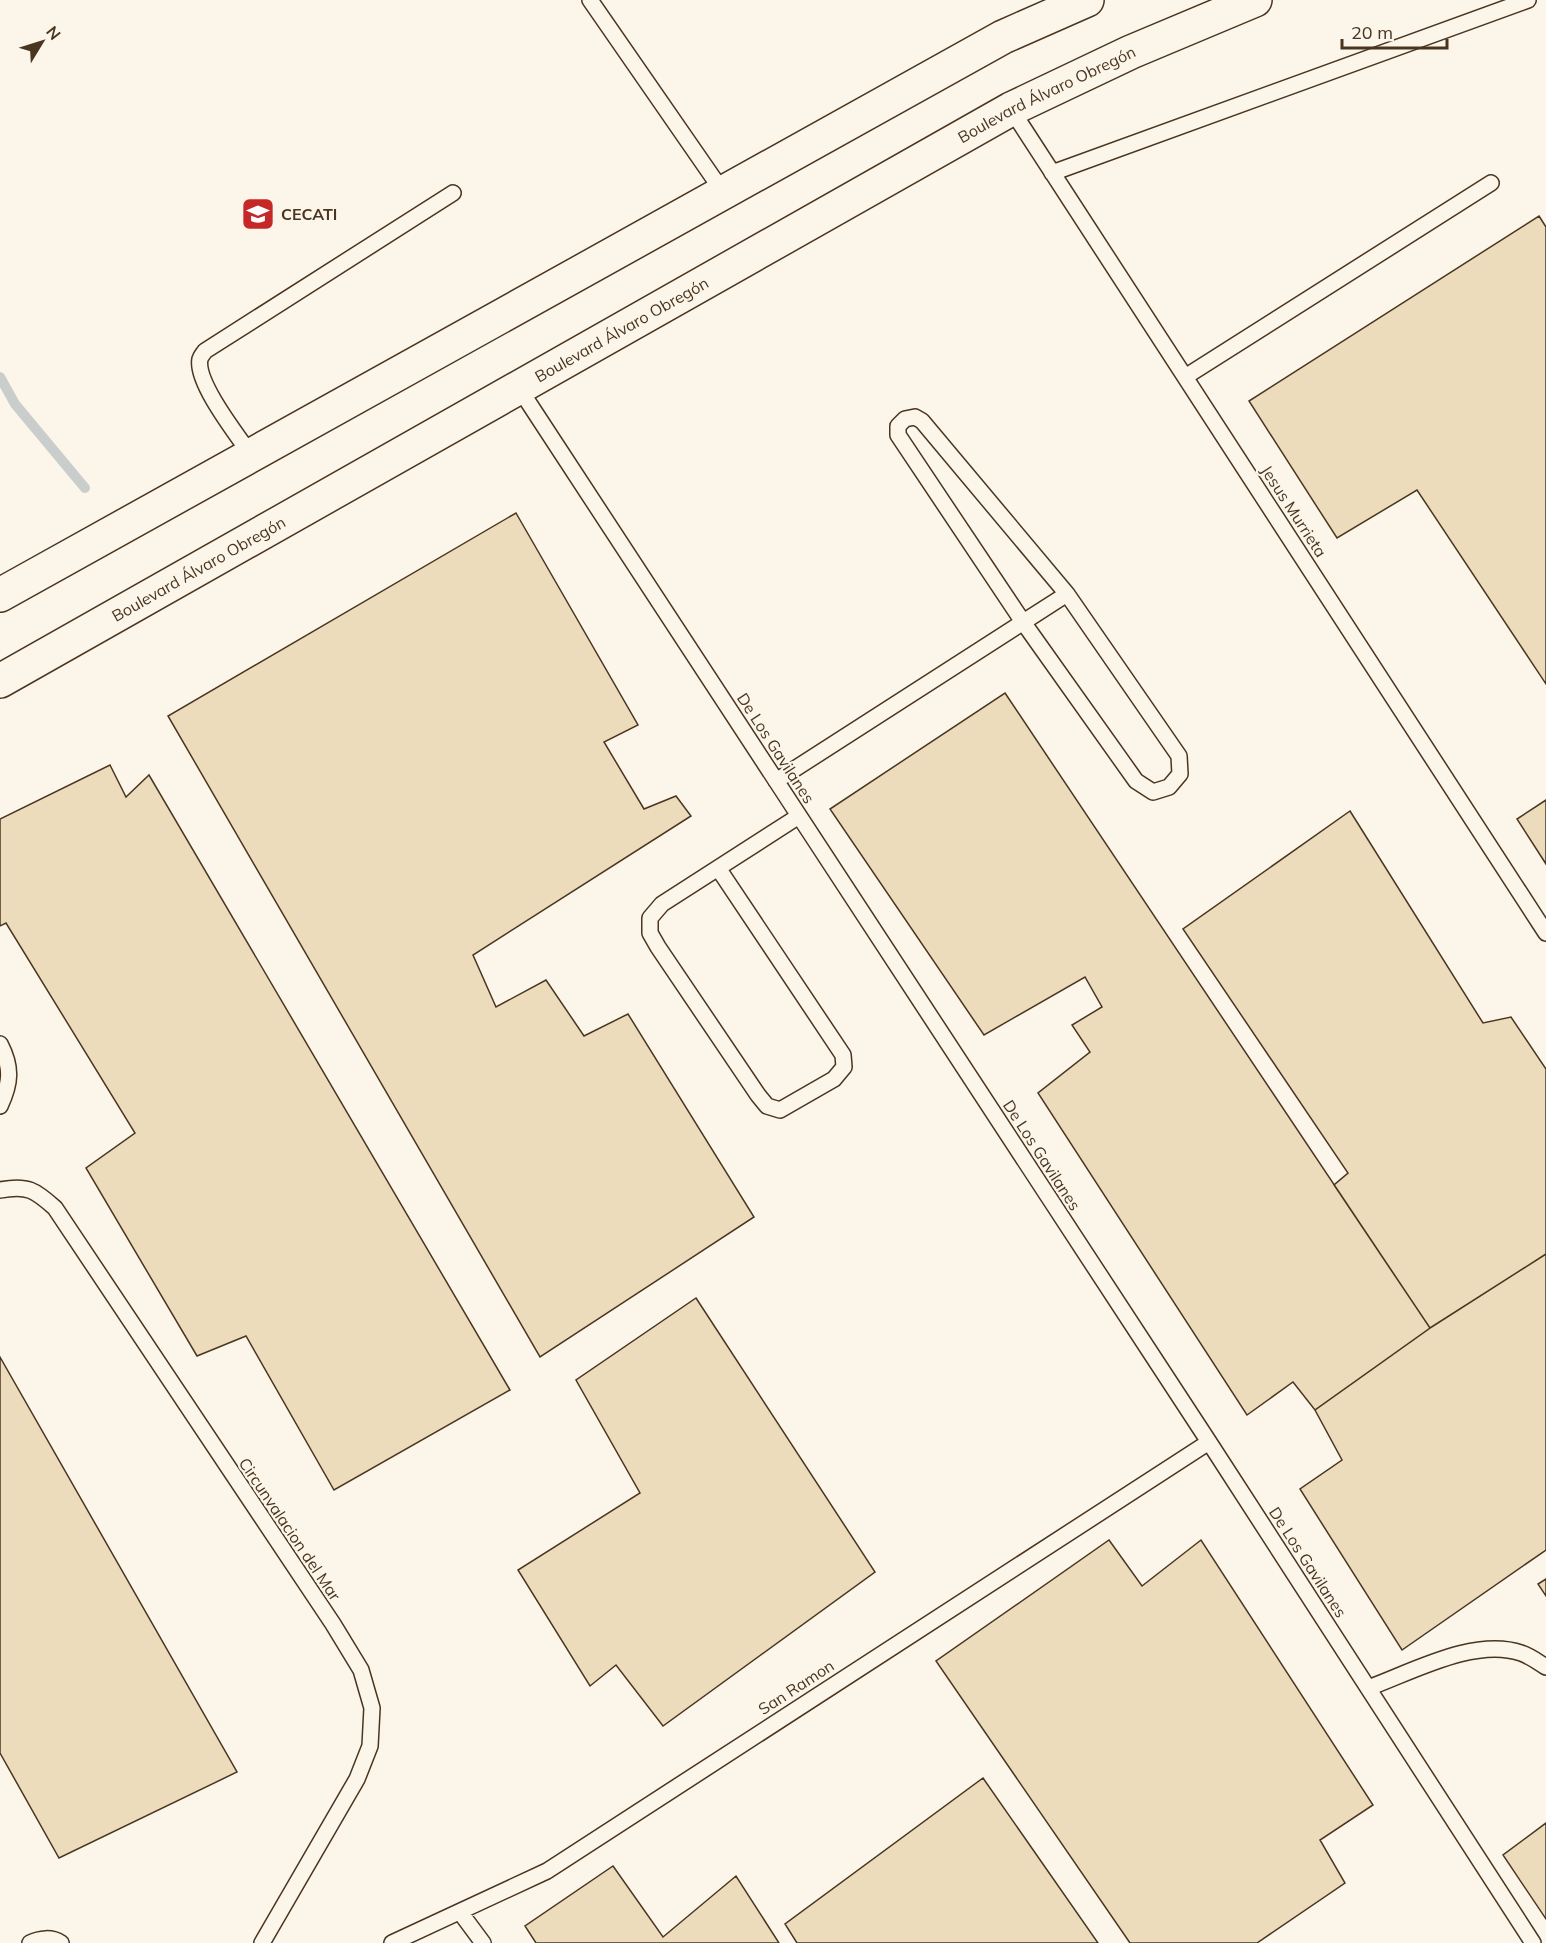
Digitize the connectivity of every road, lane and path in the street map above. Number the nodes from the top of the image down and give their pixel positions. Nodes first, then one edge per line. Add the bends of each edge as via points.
1 (590, 0) edge
2 (1087, 0) edge
3 (1255, 0) edge
4 (1528, 0) edge
5 (1011, 109) junction
6 (1052, 173) junction
7 (1491, 183) dead end
8 (723, 192) junction
9 (453, 193) dead end
10 (1185, 377) junction
11 (519, 388) junction
12 (251, 455) junction
13 (1067, 594) junction
14 (0, 596) edge
15 (1023, 622) junction
16 (0, 681) edge
17 (776, 781) junction
18 (799, 816) junction
19 (718, 868) junction
20 (1546, 933) edge
21 (0, 1044) edge
22 (0, 1106) edge
23 (0, 1190) edge
24 (1209, 1442) junction
25 (1546, 1667) edge
26 (1368, 1688) junction
27 (460, 1912) junction
28 (30, 1943) edge
29 (62, 1943) edge
30 (262, 1943) edge
31 (392, 1943) edge
32 (483, 1943) edge
33 (1533, 1943) edge

1 - 8 lane
2 - 8 highway via 1003,37
3 - 5 highway, Boulevard Álvaro Obregón via 1131,51
4 - 6 lane
5 - 6 lane, Jesus Murrieta
5 - 11 highway, Boulevard Álvaro Obregón
6 - 10 lane, Jesus Murrieta
7 - 10 lane
8 - 12 highway
9 - 12 lane via 205,351 200,361 208,392
10 - 20 lane, Jesus Murrieta
11 - 16 highway, Boulevard Álvaro Obregón
11 - 17 lane, De Los Gavilanes
12 - 14 highway
13 - 15 lane
13 - 15 lane via 1179,756 1180,774 1169,787 1153,792 1136,781
13 - 15 lane via 922,421 915,417 905,420 898,426 898,435
15 - 17 lane
17 - 18 lane, De Los Gavilanes
18 - 19 lane
18 - 24 lane, De Los Gavilanes
19 - 19 lane via 662,904 650,918 650,933 758,1095 767,1106 780,1110 834,1079 844,1067 843,1055
21 - 22 lane via 10,1078
23 - 30 lane, Circunvalacion del Mar via 15,1187 36,1191 55,1208 361,1670 372,1708 370,1746 357,1779
24 - 26 lane, De Los Gavilanes
24 - 27 lane, San Ramon via 547,1871
25 - 26 lane via 1522,1653 1476,1650
26 - 33 lane, De Los Gavilanes
27 - 31 lane, San Ramon
27 - 32 lane
28 - 29 lane via 37,1939

